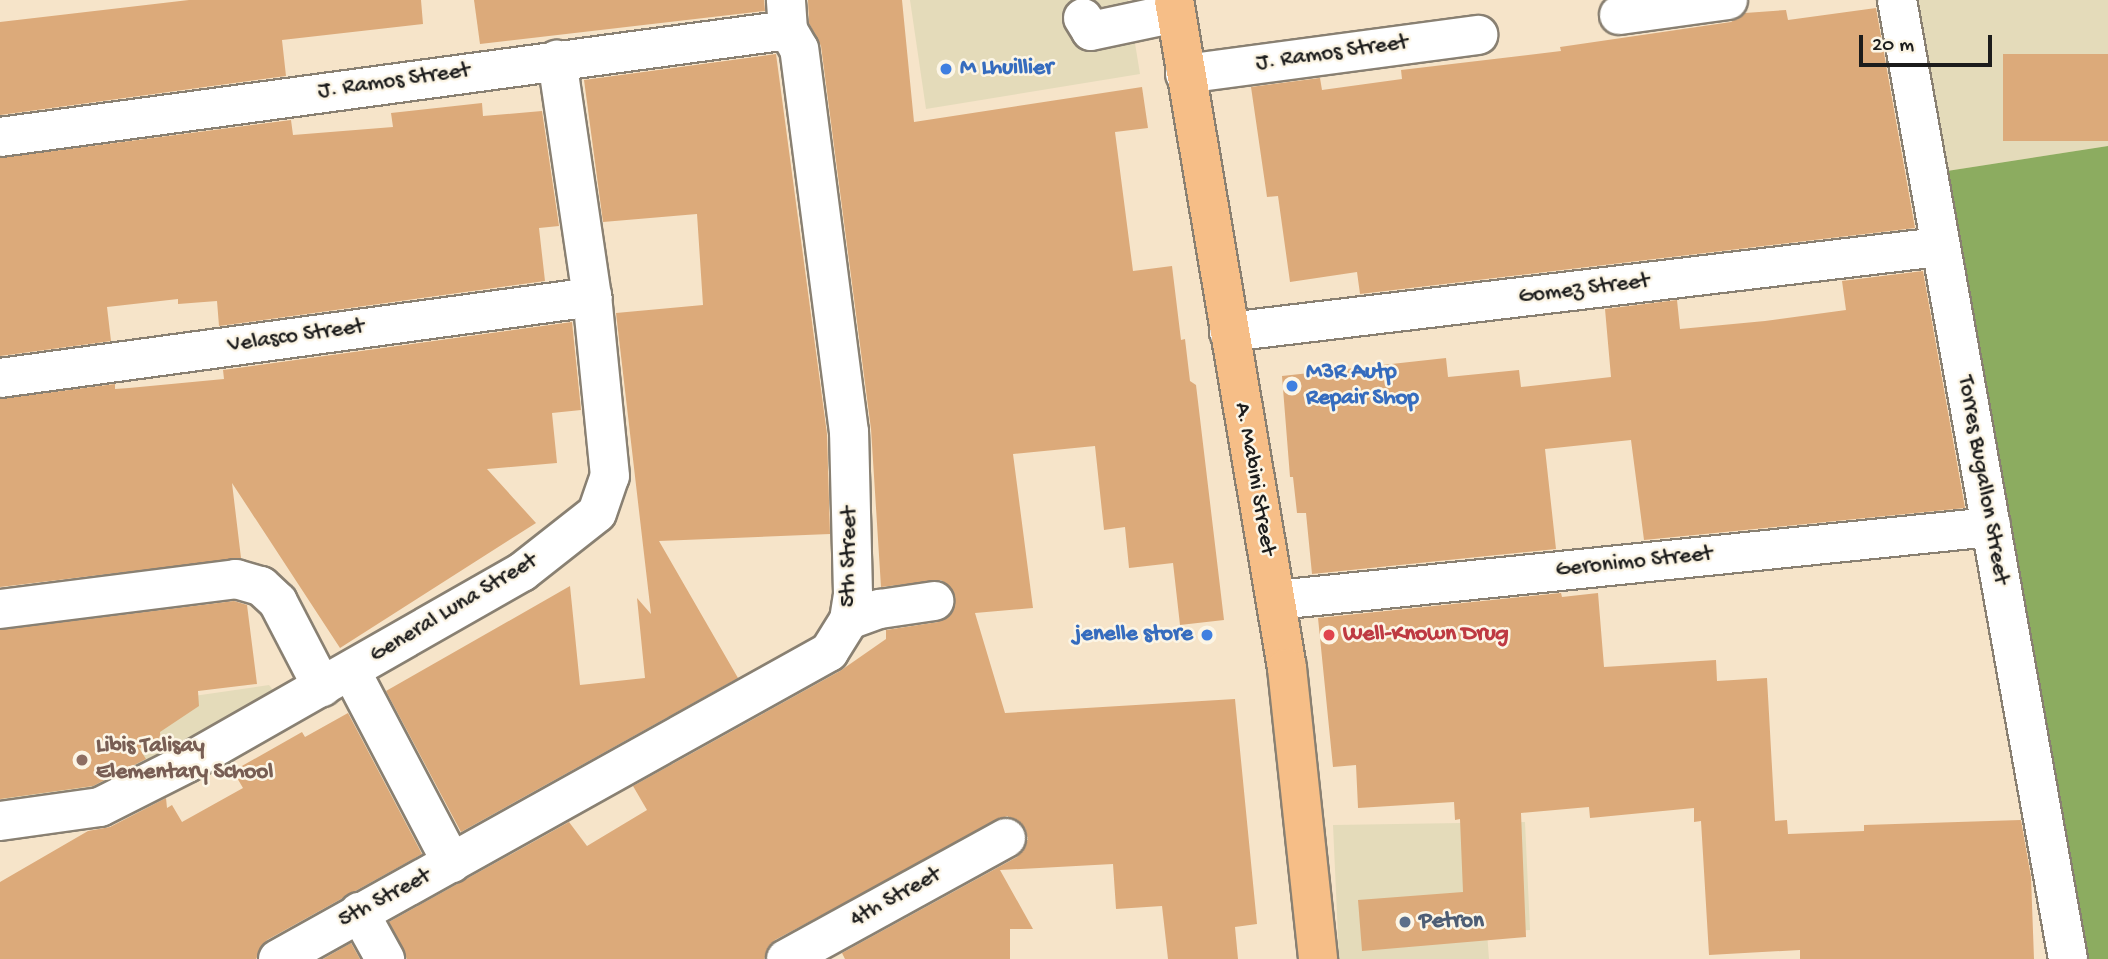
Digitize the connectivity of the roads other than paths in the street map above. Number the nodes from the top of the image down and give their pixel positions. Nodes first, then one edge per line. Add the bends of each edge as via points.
1 (1728, 0) edge
2 (1896, 0) edge
3 (1175, 6) edge
4 (787, 15) edge
5 (1619, 15) dead end
6 (1083, 18) dead end
7 (1478, 35) dead end
8 (556, 60) junction
9 (1185, 74) junction
10 (0, 137) edge
11 (1939, 247) junction
12 (592, 297) junction
13 (1229, 332) junction
14 (0, 378) edge
15 (1991, 527) junction
16 (1277, 600) junction
17 (934, 601) dead end
18 (0, 609) edge
19 (849, 620) junction
20 (337, 679) junction
21 (0, 821) edge
22 (1006, 838) dead end
23 (452, 863) junction
24 (359, 912) junction
25 (278, 959) edge
26 (385, 959) edge
27 (786, 959) edge
28 (1318, 959) edge
29 (2068, 959) edge

1 - 5 street
2 - 11 street, Torres Bugallon Street
3 - 6 street via 1091,31
3 - 9 main road, A. Mabini Street
4 - 8 street, J. Ramos Street
4 - 19 street, 5th Street via 799,49 849,432 853,594
7 - 9 street, J. Ramos Street
8 - 10 street, J. Ramos Street
8 - 12 street, General Luna Street
9 - 13 main road, A. Mabini Street
11 - 13 street, Gomez Street
11 - 15 street, Torres Bugallon Street
12 - 14 street, Velasco Street
12 - 20 street, General Luna Street via 610,476 597,513 522,572
13 - 16 main road, A. Mabini Street
15 - 16 street, Geronimo Street
15 - 29 street, Torres Bugallon Street
16 - 28 main road, A. Mabini Street via 1302,772
17 - 19 street via 880,609
18 - 20 street via 236,579 261,586 278,602
19 - 23 street, 5th Street via 829,652
20 - 21 street, General Luna Street via 100,807
20 - 23 street
22 - 27 street, 4th Street
23 - 24 street, 5th Street
24 - 25 street, 5th Street
24 - 26 street

